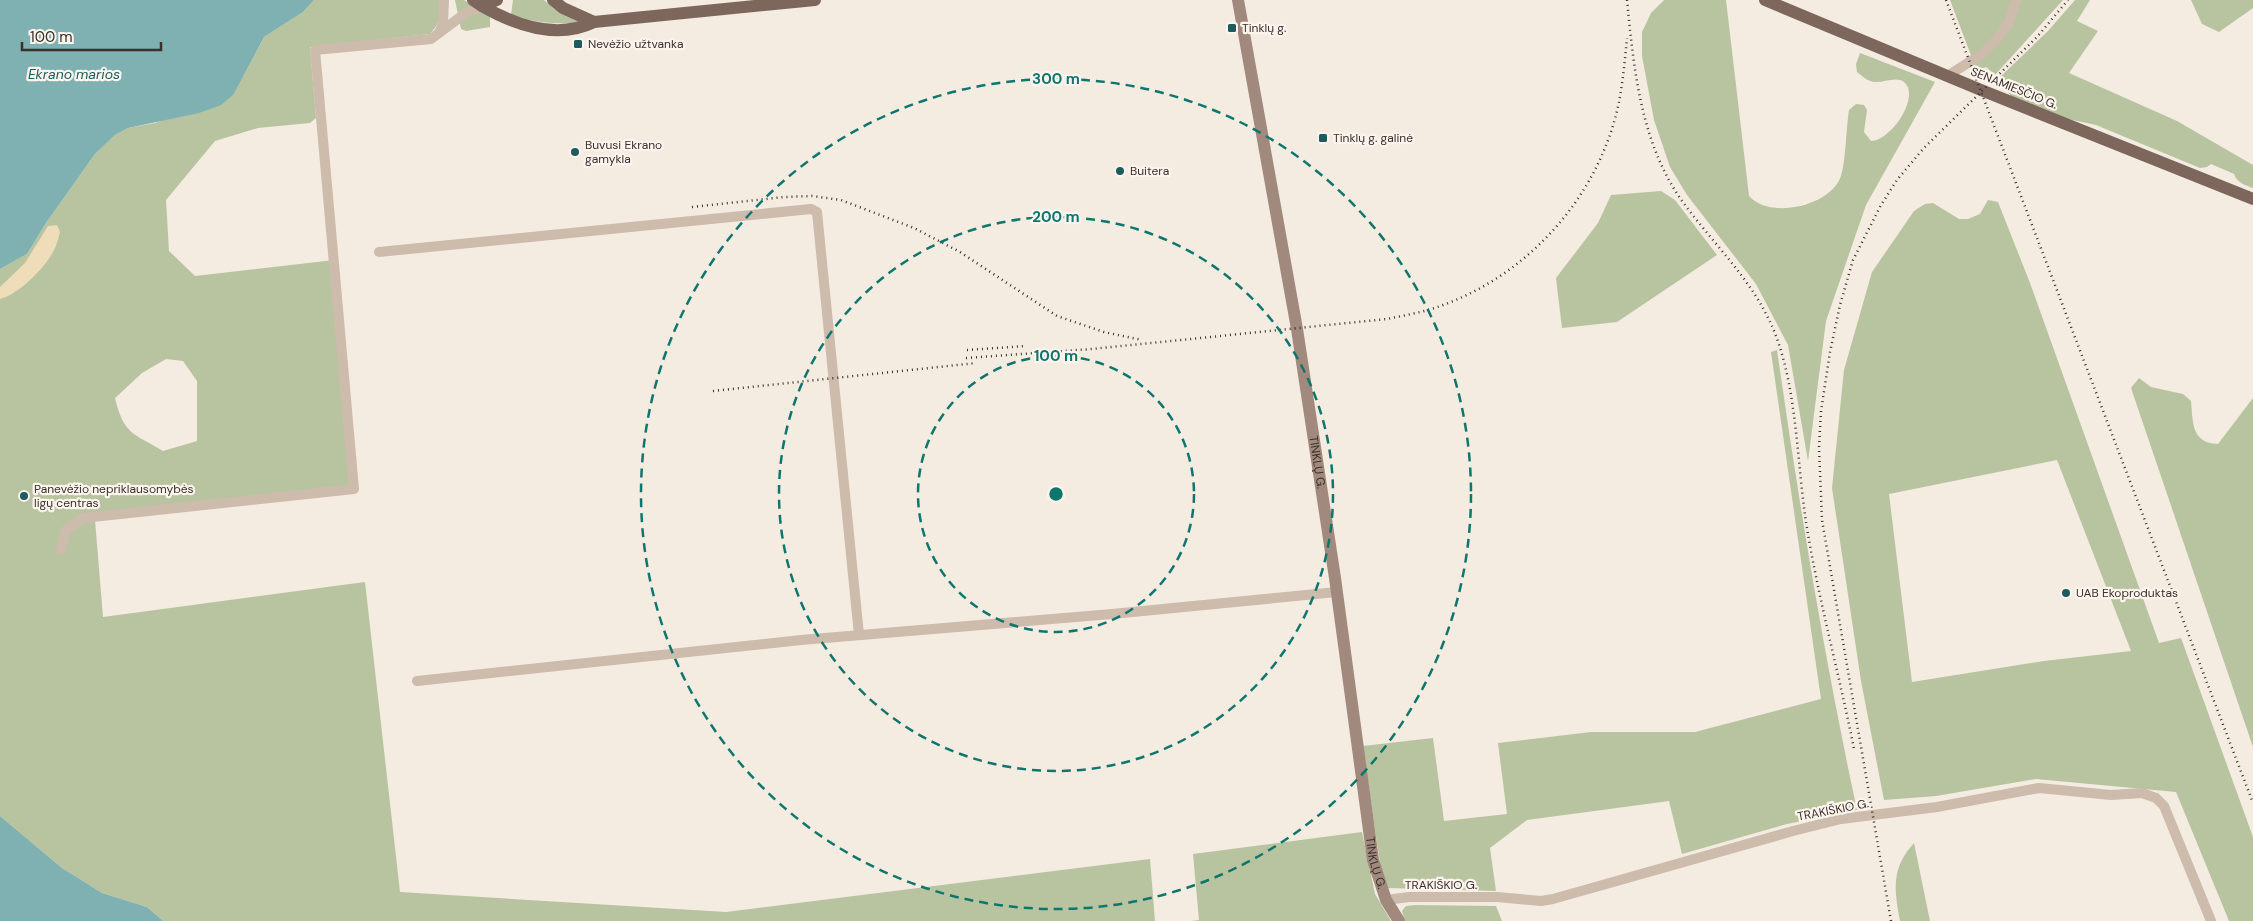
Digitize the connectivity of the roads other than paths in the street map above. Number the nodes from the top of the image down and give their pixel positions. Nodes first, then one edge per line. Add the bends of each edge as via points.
1 (444, 0) edge
2 (497, 0) edge
3 (553, 0) edge
4 (815, 0) edge
5 (1238, 0) edge
6 (1765, 0) edge
7 (2016, 0) edge
8 (477, 3) edge
9 (594, 22) junction
10 (438, 36) junction
11 (1950, 78) junction
12 (2253, 200) edge
13 (379, 252) dead end
14 (61, 550) dead end
15 (1337, 592) junction
16 (859, 635) junction
17 (417, 681) dead end
18 (1386, 900) junction
19 (1399, 921) edge
20 (2211, 921) edge

1 - 10 street via 443,23
2 - 8 main road
3 - 9 main road
4 - 9 main road
5 - 15 main road, TINKLŲ G. via 1296,320
6 - 11 main road, SENAMIESČIO G.
7 - 11 street via 2009,23 1995,42 1952,73
8 - 9 main road via 506,20 547,29 583,28
8 - 10 street
10 - 14 street via 315,50 354,489 83,518 66,530
11 - 12 main road, SENAMIESČIO G.
13 - 16 street via 811,209 817,212
15 - 16 street
15 - 18 main road, TINKLŲ G. via 1373,860
16 - 17 street
18 - 19 main road, TINKLŲ G.
18 - 20 street, TRAKIŠKIO G. via 1406,897 1553,899 1842,819 1937,807 2040,788 2111,795 2142,793 2156,798 2164,806

